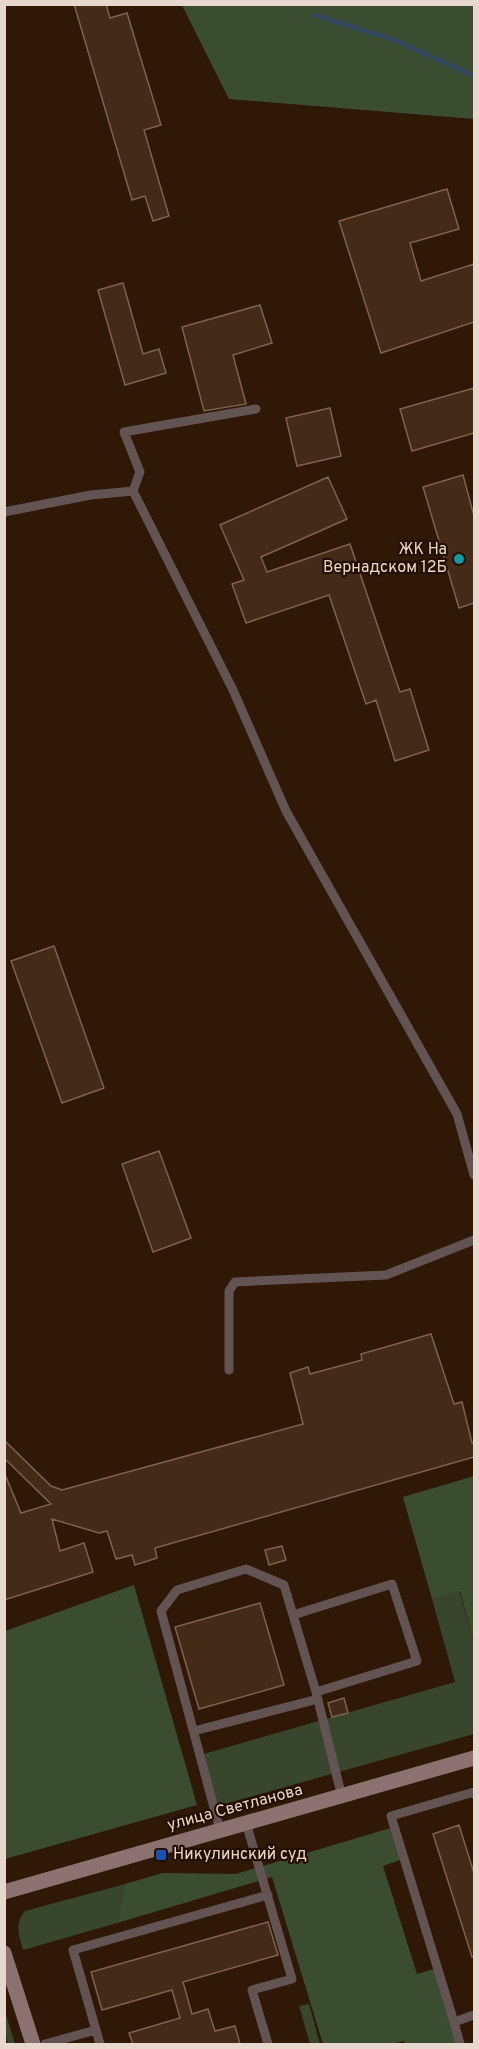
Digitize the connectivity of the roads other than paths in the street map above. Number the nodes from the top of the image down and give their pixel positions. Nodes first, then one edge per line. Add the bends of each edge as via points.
1 (256, 409) dead end
2 (133, 491) junction
3 (4, 512) edge
4 (474, 1175) edge
5 (474, 1240) edge
6 (229, 1370) dead end
7 (293, 1615) junction
8 (317, 1696) junction
9 (194, 1731) junction
10 (474, 1758) edge
11 (474, 1794) edge
12 (342, 1797) junction
13 (246, 1824) junction
14 (220, 1830) junction
15 (4, 1892) edge
16 (268, 1895) junction
17 (4, 1953) edge
18 (474, 2015) edge
19 (453, 2022) junction
20 (96, 2030) junction
21 (33, 2044) edge
22 (45, 2044) edge
23 (100, 2044) edge
24 (268, 2044) edge
25 (460, 2044) edge

1 - 2 lane via 124,432 141,471
2 - 3 lane
2 - 4 lane via 234,690 286,811 457,1114
5 - 6 lane via 387,1275 235,1282 229,1291
7 - 8 lane
7 - 8 lane via 392,1584 417,1661
7 - 9 lane via 284,1586 246,1569 177,1590 161,1611
8 - 9 lane
8 - 12 lane
9 - 14 lane
10 - 12 street, улица Светланова
11 - 19 lane via 391,1816
12 - 13 street, улица Светланова
13 - 14 street, улица Светланова
13 - 16 lane
14 - 15 street, улица Светланова
16 - 20 lane via 73,1950
16 - 24 lane via 292,1979 252,1990
17 - 21 street
18 - 19 lane
19 - 25 lane
20 - 22 lane
20 - 23 lane

